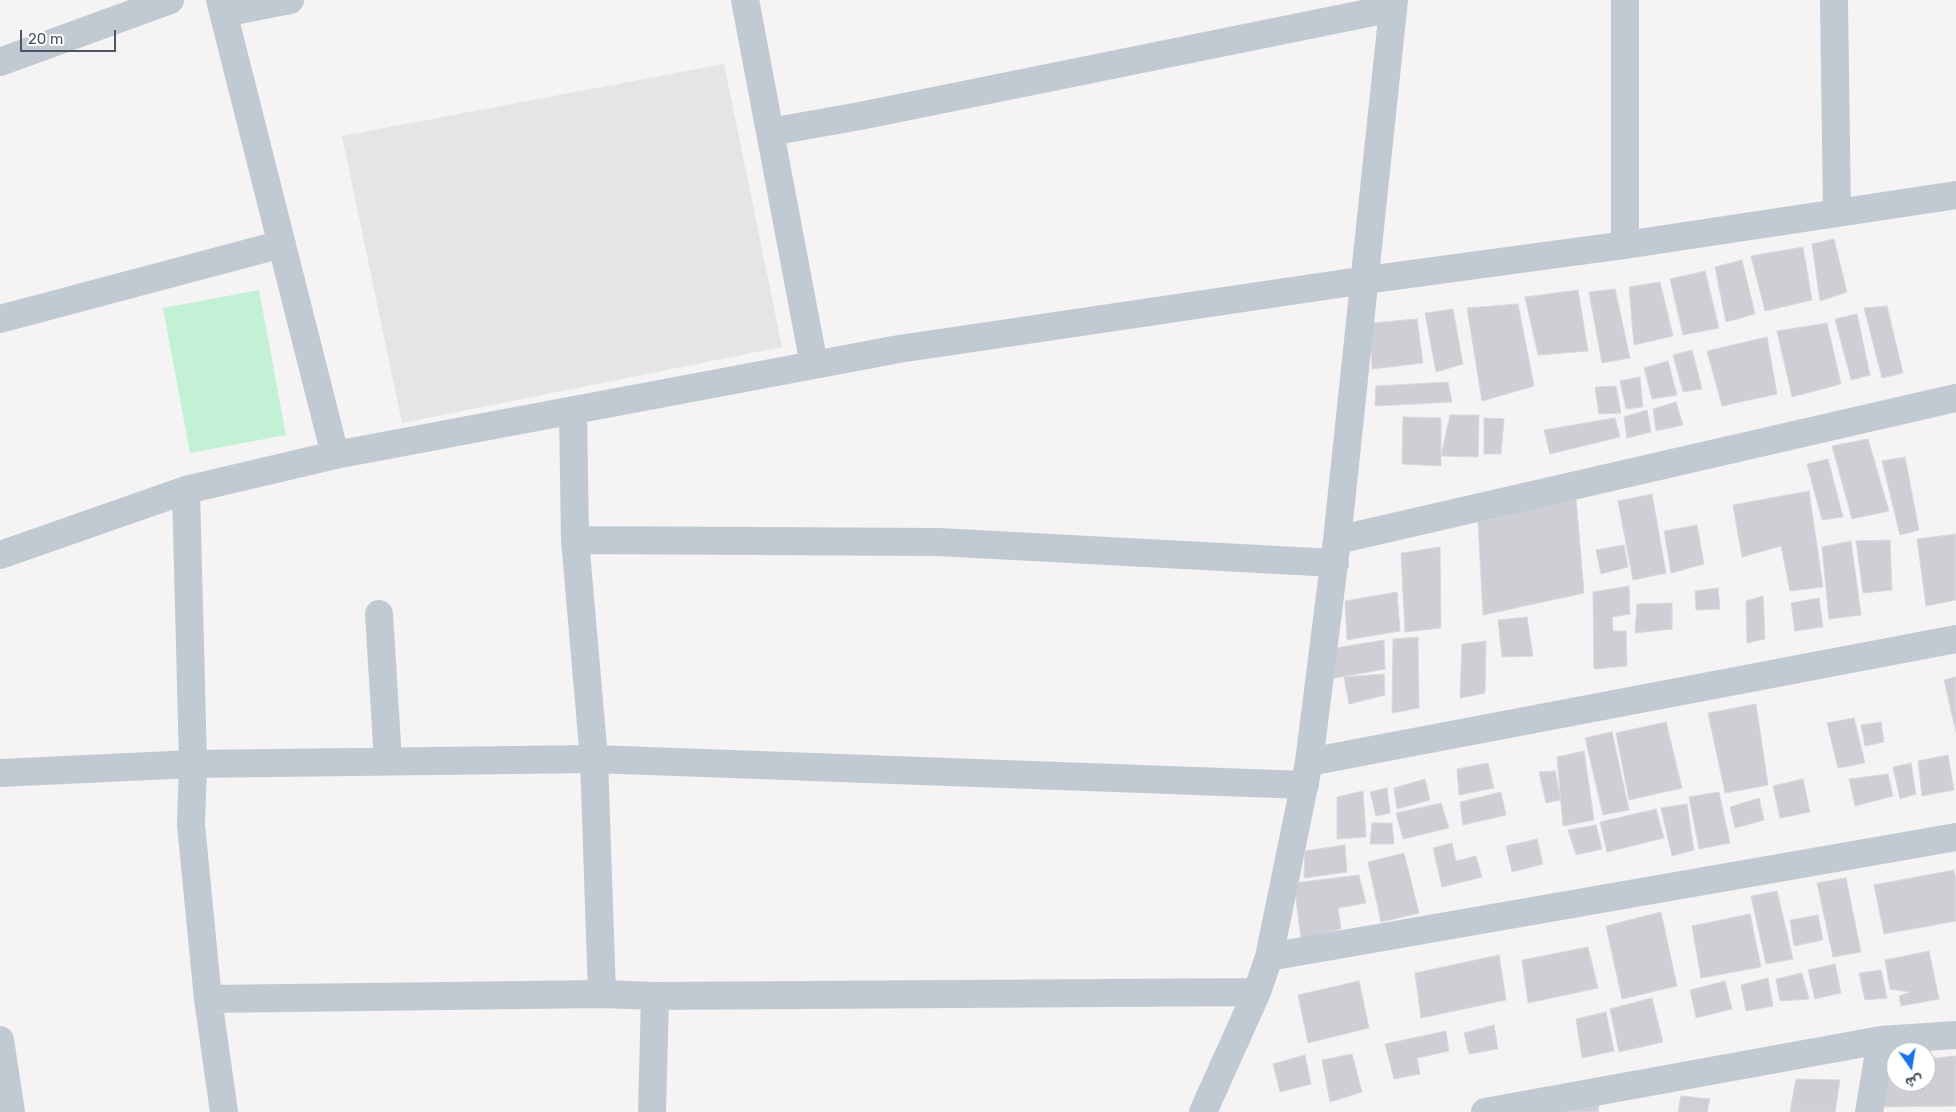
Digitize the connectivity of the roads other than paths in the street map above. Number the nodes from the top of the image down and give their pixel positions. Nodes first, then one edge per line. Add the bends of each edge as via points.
1 (170, 0) edge
2 (290, 0) edge
3 (745, 0) edge
4 (1625, 0) edge
5 (1834, 0) edge
6 (1394, 4) edge
7 (222, 7) edge
8 (0, 62) edge
9 (770, 132) junction
10 (1956, 195) edge
11 (1837, 213) junction
12 (282, 244) junction
13 (1625, 245) junction
14 (1366, 280) junction
15 (0, 319) edge
16 (814, 365) junction
17 (1956, 398) edge
18 (573, 411) junction
19 (335, 455) junction
20 (186, 490) junction
21 (575, 540) junction
22 (1336, 552) junction
23 (0, 555) edge
24 (379, 614) dead end
25 (1956, 639) edge
26 (594, 759) junction
27 (388, 762) junction
28 (193, 764) junction
29 (0, 773) edge
30 (1307, 773) junction
31 (1956, 837) edge
32 (1269, 957) junction
33 (1257, 992) junction
34 (602, 994) junction
35 (655, 996) junction
36 (208, 999) junction
37 (1956, 1035) edge
38 (0, 1040) edge
39 (1881, 1040) junction
40 (7, 1098) edge
41 (1501, 1110) edge
42 (224, 1112) edge
43 (652, 1112) edge
44 (1203, 1112) edge
45 (1869, 1112) edge

1 - 8 street
2 - 7 street
3 - 9 street
4 - 13 street
5 - 11 street
6 - 9 street
6 - 14 street
7 - 12 street
9 - 16 street
10 - 11 street
11 - 13 street
12 - 15 street
12 - 19 street
13 - 14 street
14 - 16 street via 899,349
14 - 22 street
16 - 18 street
17 - 22 street
18 - 19 street
18 - 21 street
19 - 20 street
20 - 23 street
20 - 28 street
21 - 22 street via 938,542
21 - 26 street
22 - 30 street
24 - 27 street
25 - 30 street
26 - 27 street
26 - 30 street
26 - 34 street
27 - 28 street
28 - 29 street
28 - 36 street via 191,826
30 - 32 street
31 - 32 street
32 - 33 street
33 - 35 street
33 - 44 street
34 - 35 street
34 - 36 street
35 - 43 street
36 - 42 street
37 - 39 street
38 - 40 street
39 - 41 street
39 - 45 street

